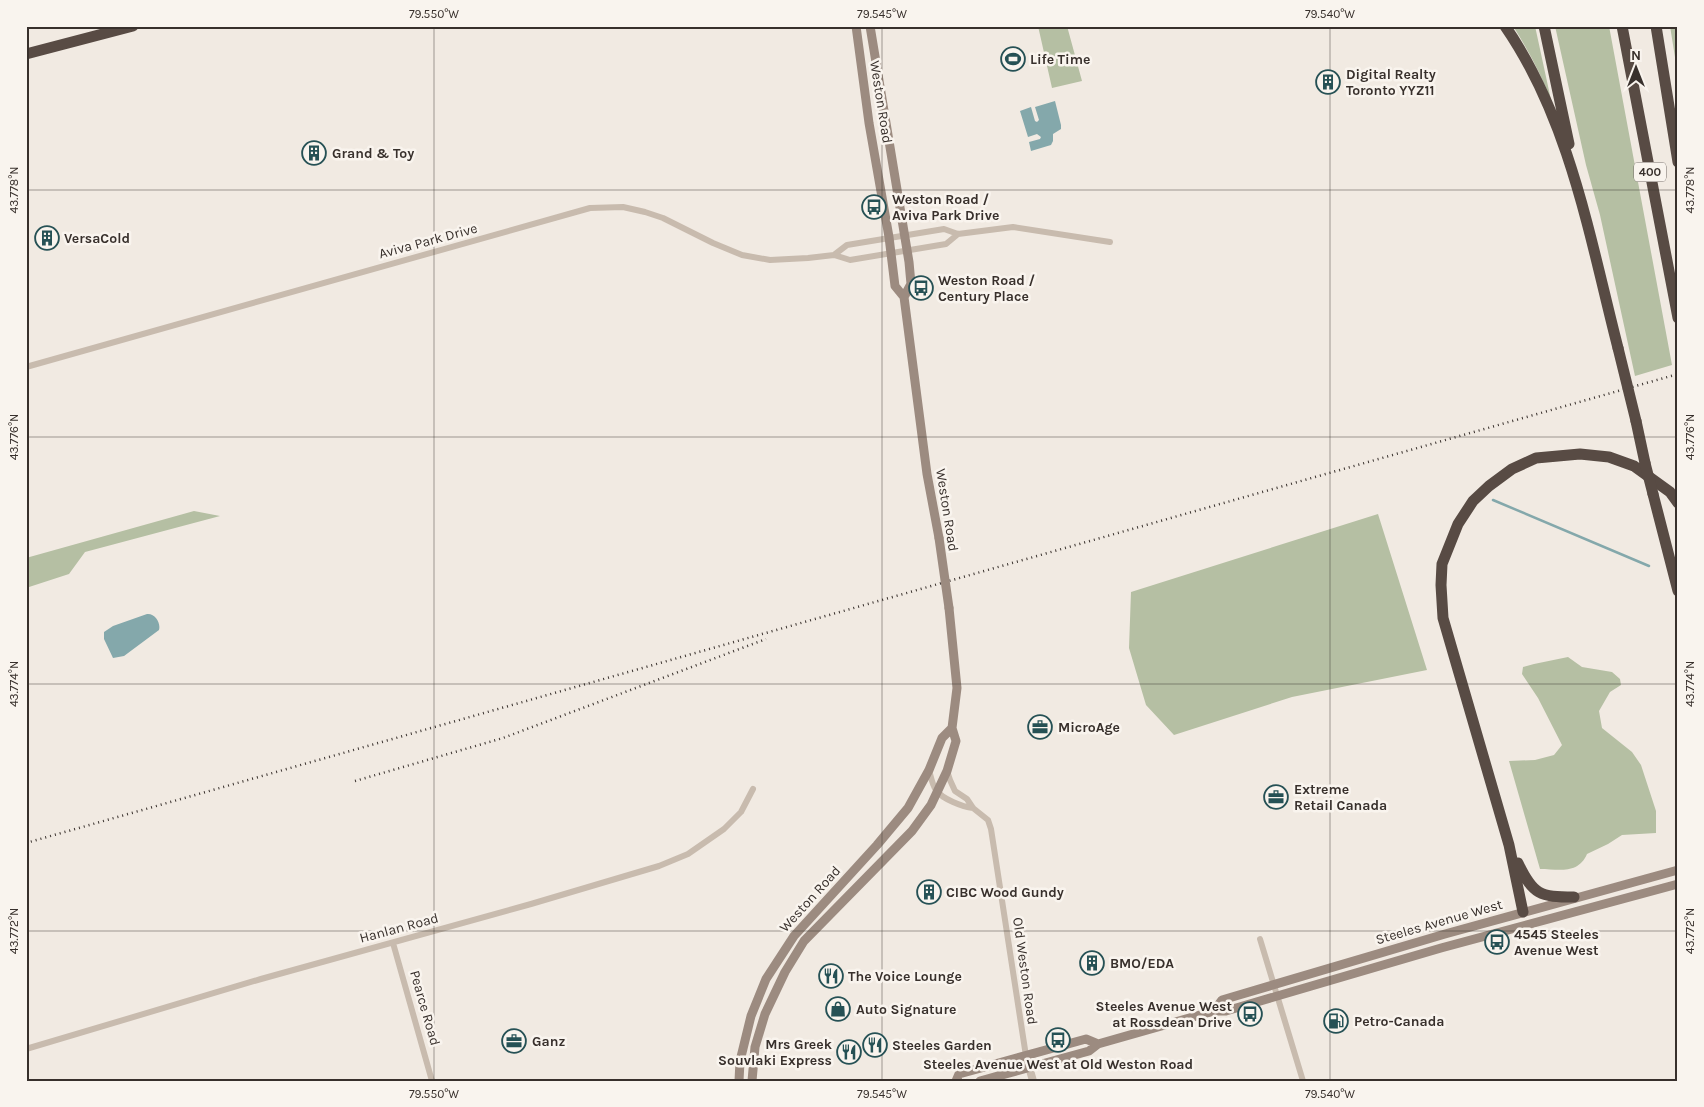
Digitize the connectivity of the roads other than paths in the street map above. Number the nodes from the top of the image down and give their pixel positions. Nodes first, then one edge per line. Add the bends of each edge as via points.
1 (133, 26) edge
2 (856, 26) edge
3 (870, 26) edge
4 (1504, 26) edge
5 (1544, 26) edge
6 (1622, 26) edge
7 (1656, 26) edge
8 (26, 54) edge
9 (1678, 162) edge
10 (1579, 196) junction
11 (958, 234) junction
12 (905, 235) junction
13 (889, 237) junction
14 (1110, 242) dead end
15 (907, 250) junction
16 (891, 252) junction
17 (834, 255) junction
18 (904, 297) junction
19 (1678, 318) edge
20 (26, 367) edge
21 (1678, 503) edge
22 (1678, 591) edge
23 (952, 728) junction
24 (929, 770) junction
25 (947, 771) junction
26 (753, 790) dead end
27 (937, 792) junction
28 (973, 808) junction
29 (1509, 845) junction
30 (1678, 870) edge
31 (1678, 884) edge
32 (1574, 897) junction
33 (1524, 912) junction
34 (1526, 925) junction
35 (1260, 939) dead end
36 (393, 943) junction
37 (1274, 985) junction
38 (1277, 996) junction
39 (1214, 1011) junction
40 (1098, 1044) junction
41 (26, 1049) edge
42 (1026, 1056) junction
43 (1030, 1068) junction
44 (432, 1081) edge
45 (739, 1081) edge
46 (752, 1081) edge
47 (956, 1081) edge
48 (980, 1081) edge
49 (1033, 1081) edge
50 (1303, 1081) edge

1 - 8 highway
2 - 13 main road, Weston Road
3 - 12 main road, Weston Road
4 - 10 highway via 1551,112
5 - 10 highway
6 - 19 highway, 400
7 - 9 highway, 400
10 - 22 highway, bridge
11 - 12 street, Aviva Park Drive via 944,229
11 - 14 street via 1013,227
11 - 15 street, Aviva Park Drive via 946,244
12 - 13 street, Aviva Park Drive
12 - 15 main road, Weston Road
13 - 16 main road, Weston Road
13 - 17 street, Aviva Park Drive via 847,245
15 - 16 street, Aviva Park Drive
15 - 18 main road, Weston Road via 911,284
16 - 17 street, Aviva Park Drive via 850,260
16 - 18 main road, Weston Road via 895,286
17 - 20 street, Aviva Park Drive via 770,260 742,255 645,212 623,207 590,208
18 - 23 main road, Weston Road, bridge via 957,688
21 - 29 highway via 1670,492 1634,466 1609,458 1580,454 1536,458 1512,469 1489,486 1473,501 1458,524 1442,564 1443,618
23 - 24 main road, Weston Road via 942,738
23 - 25 main road, Weston Road via 956,741
24 - 27 street
24 - 45 main road, Weston Road via 908,808 794,936 766,979 750,1016
25 - 27 main road, Weston Road
25 - 28 street, Old Weston Road via 955,791
26 - 36 street, Hanlan Road via 734,820 688,854 570,893
27 - 28 street, Old Weston Road via 962,807
27 - 46 main road, Weston Road via 912,831 804,941 778,984 765,1014 755,1048
28 - 42 street, Old Weston Road via 988,820 990,829
29 - 32 highway via 1528,882 1540,893
29 - 33 highway
30 - 32 main road, Steeles Avenue West
31 - 34 main road, Steeles Avenue West
32 - 33 main road, Steeles Avenue West
33 - 34 main road
33 - 37 main road, Steeles Avenue West
34 - 38 main road, Steeles Avenue West
35 - 37 street
36 - 41 street, Hanlan Road
36 - 44 street, Pearce Road
37 - 38 street
37 - 39 main road, Steeles Avenue West via 1222,1000
38 - 39 main road, Steeles Avenue West via 1226,1011
38 - 50 street
39 - 40 main road, Steeles Avenue West
40 - 42 main road, Steeles Avenue West via 1086,1039
40 - 43 main road, Steeles Avenue West via 1089,1051
42 - 43 street
42 - 47 main road, Steeles Avenue West via 959,1074
43 - 48 main road, Steeles Avenue West
43 - 49 street

